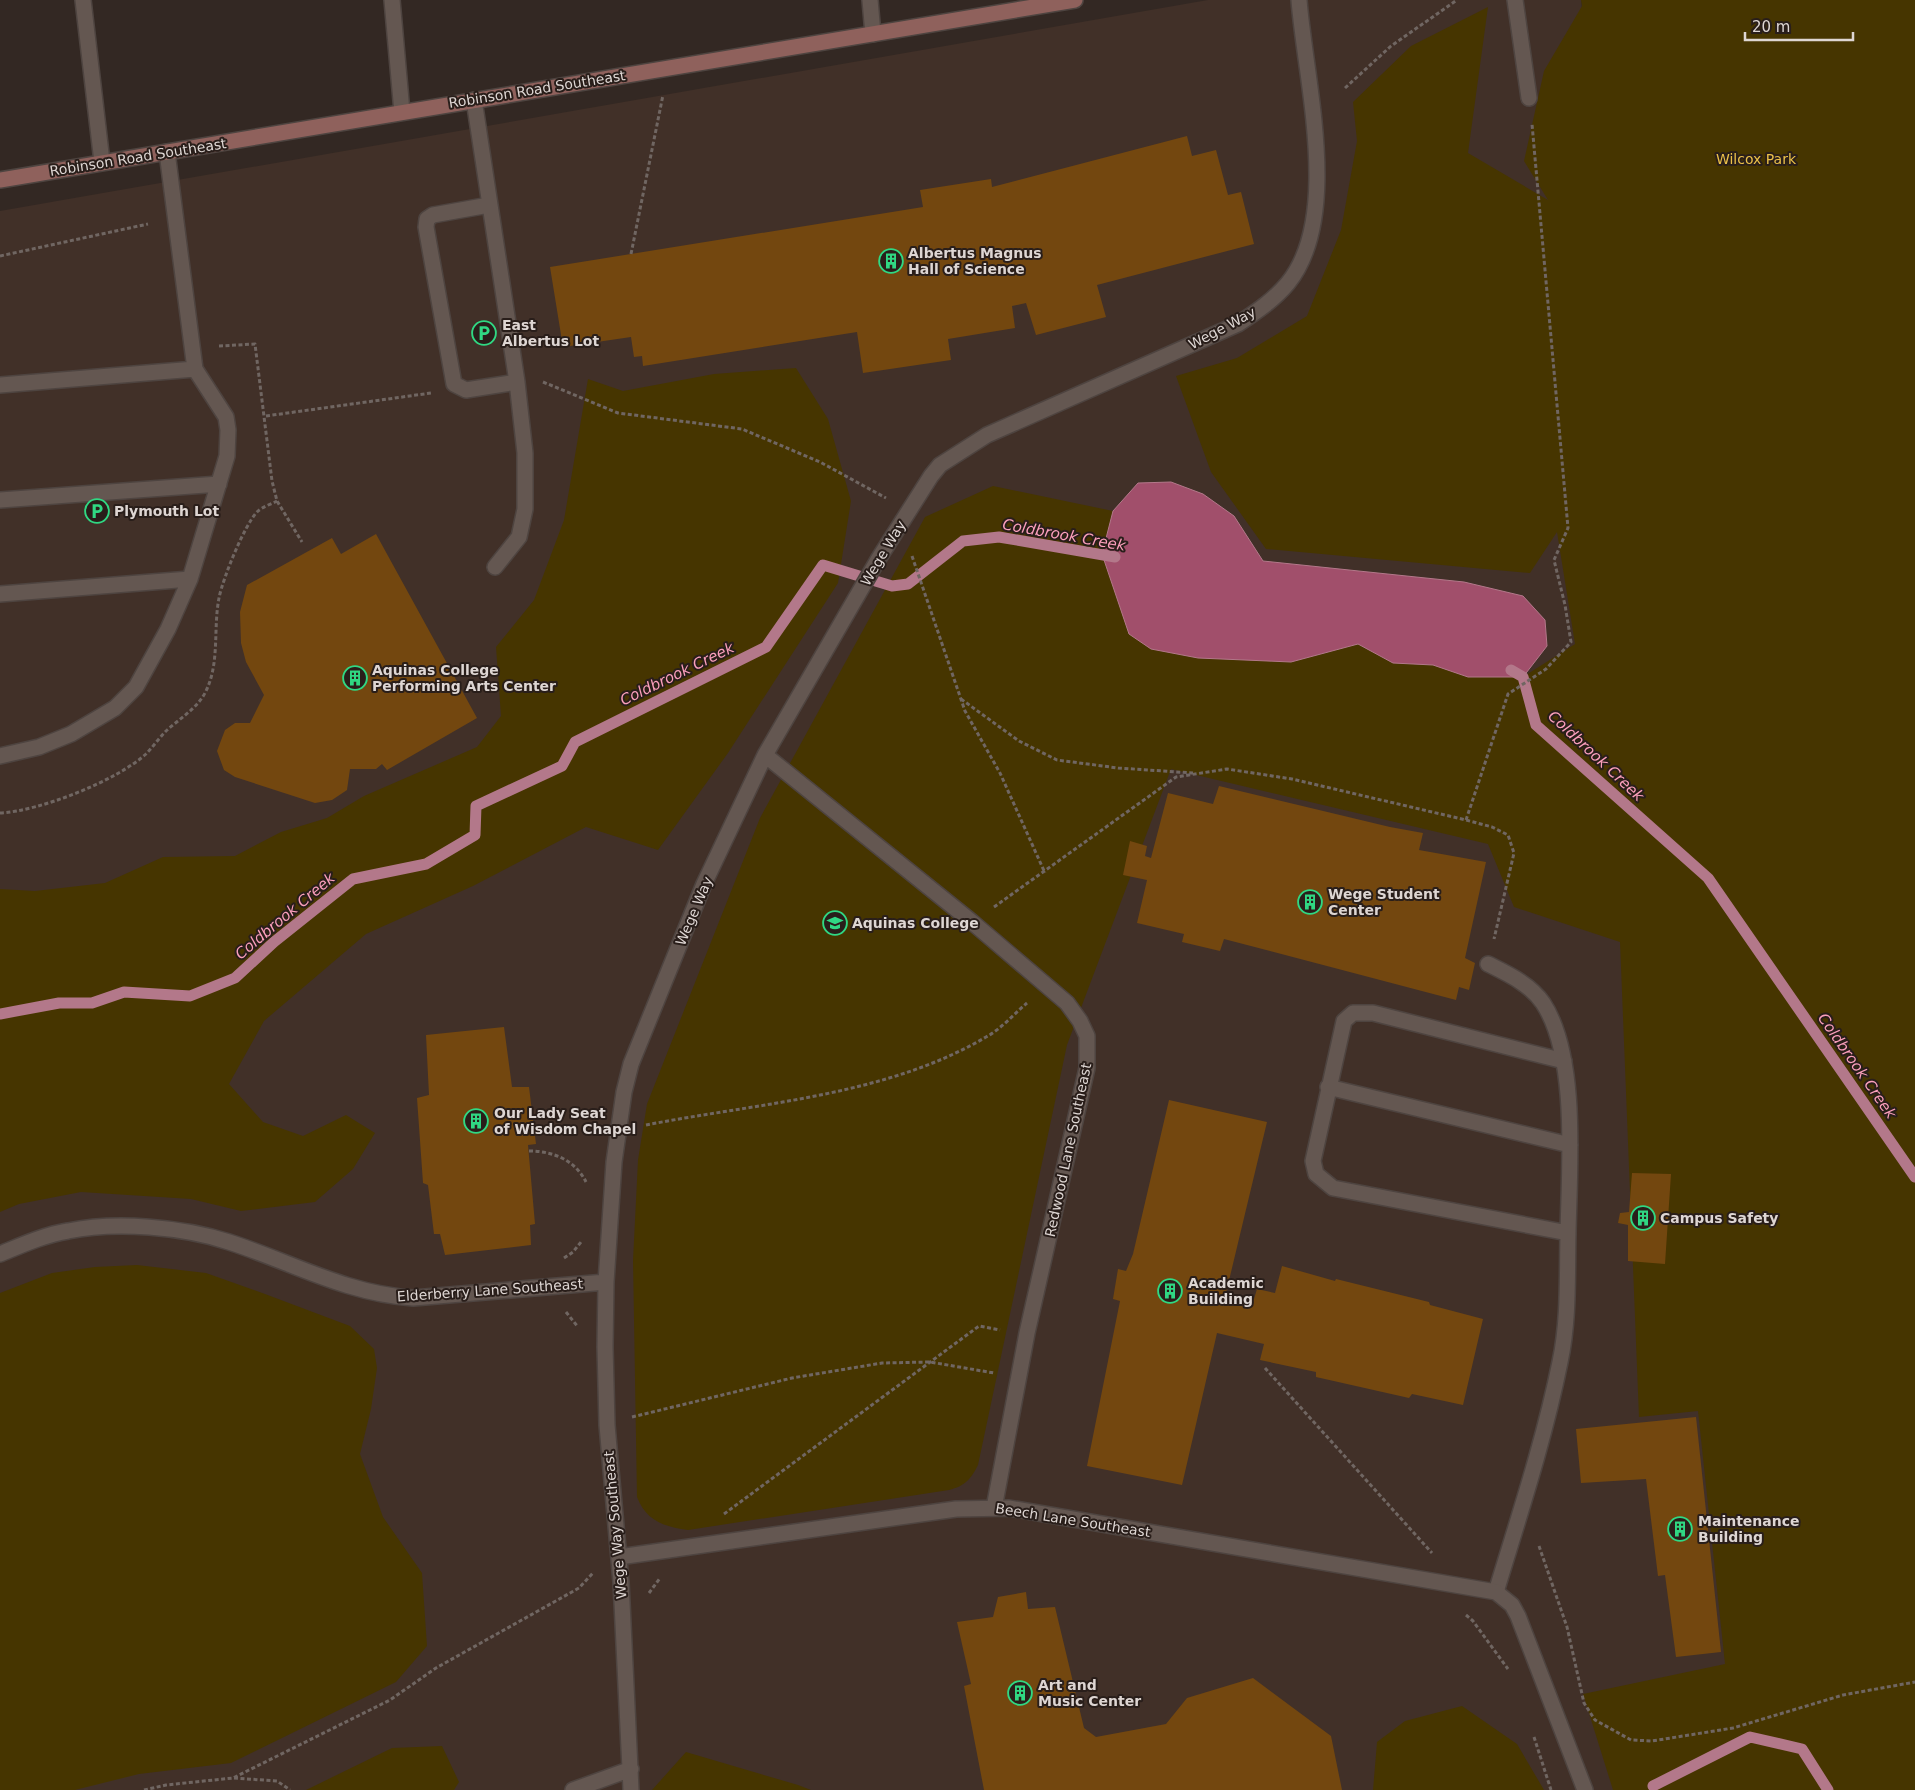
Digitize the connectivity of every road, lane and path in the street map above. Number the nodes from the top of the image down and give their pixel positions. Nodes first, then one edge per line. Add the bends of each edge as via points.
1 (83, 0) edge
2 (392, 0) edge
3 (870, 0) edge
4 (1075, 0) edge
5 (1299, 0) edge
6 (1457, 0) edge
7 (1515, 0) edge
8 (873, 34) junction
9 (669, 68) junction
10 (1345, 88) dead end
11 (1530, 98) joint
12 (474, 100) junction
13 (402, 112) junction
14 (167, 152) junction
15 (102, 162) junction
16 (0, 180) edge
17 (489, 205) junction
18 (148, 224) dead end
19 (631, 254) dead end
20 (0, 256) edge
21 (193, 348) junction
22 (196, 369) junction
23 (517, 382) junction
24 (0, 385) edge
25 (460, 389) junction
26 (266, 416) junction
27 (219, 484) junction
28 (887, 498) dead end
29 (0, 500) edge
30 (302, 542) dead end
31 (912, 556) dead end
32 (495, 567) dead end
33 (190, 579) junction
34 (0, 594) edge
35 (961, 698) junction
36 (765, 755) junction
37 (0, 756) edge
38 (1199, 774) junction
39 (1466, 820) junction
40 (1045, 873) junction
41 (972, 922) junction
42 (1488, 964) joint
43 (1046, 986) junction
44 (1564, 1061) junction
45 (1328, 1088) junction
46 (618, 1130) junction
47 (1570, 1145) junction
48 (529, 1151) dead end
49 (588, 1187) dead end
50 (1568, 1234) junction
51 (582, 1240) dead end
52 (0, 1254) edge
53 (606, 1282) junction
54 (554, 1286) junction
55 (579, 1329) dead end
56 (1027, 1334) junction
57 (930, 1362) junction
58 (1266, 1368) dead end
59 (1019, 1376) junction
60 (607, 1425) junction
61 (994, 1508) junction
62 (698, 1545) junction
63 (1539, 1545) dead end
64 (1433, 1554) dead end
65 (618, 1557) junction
66 (596, 1568) dead end
67 (1445, 1582) junction
68 (1496, 1592) junction
69 (1512, 1674) dead end
70 (1915, 1682) edge
71 (1531, 1728) dead end
72 (631, 1769) junction
73 (233, 1778) junction
74 (144, 1790) edge
75 (290, 1790) edge
76 (573, 1790) edge
77 (631, 1790) edge
78 (1551, 1790) edge
79 (1585, 1790) edge

1 - 15 street
2 - 13 street
3 - 8 street
4 - 8 main road, Robinson Road Southeast
5 - 36 street, Wege Way via 1317,184 1307,245 1289,282 1259,310 1238,324 987,436 940,465 879,558
6 - 10 path via 1391,46
7 - 11 street
8 - 9 main road, Robinson Road Southeast
9 - 12 main road, Robinson Road Southeast
9 - 19 path
11 - 39 path via 1568,528 1554,560 1571,642 1546,669 1508,694
12 - 13 main road, Robinson Road Southeast
12 - 17 street
13 - 14 main road, Robinson Road Southeast
14 - 15 main road, Robinson Road Southeast
14 - 21 street
15 - 16 main road, Robinson Road Southeast
17 - 23 street
17 - 25 street via 433,214 427,219 454,384
18 - 20 path
21 - 22 street
21 - 26 path via 255,344
22 - 24 street
22 - 27 street via 226,417 229,443
23 - 25 street
23 - 28 path via 541,381 618,413 742,429 820,462
23 - 32 street via 525,453 525,509 519,538
25 - 26 path
26 - 30 path via 277,501
27 - 29 street
27 - 33 street
31 - 35 path
33 - 34 street
33 - 37 street via 145,671 115,708 54,742
35 - 38 path via 1019,741 1057,760
35 - 40 path via 1000,773
36 - 41 street, Redwood Lane Southeast
36 - 46 street, Wege Way via 704,884 640,1042 624,1092
38 - 39 path via 1227,769 1292,779
38 - 40 path via 1176,778
39 - 42 path via 1492,826 1508,835 1514,853
40 - 41 path
41 - 43 street, Redwood Lane Southeast
42 - 44 street via 1526,985 1542,1002 1556,1029
43 - 46 path via 988,1036 929,1066 852,1088
43 - 56 street, Redwood Lane Southeast via 1067,1003 1080,1020 1088,1042 1088,1060
44 - 45 street via 1358,1012 1344,1021
44 - 47 street
45 - 47 street
45 - 50 street via 1313,1161 1316,1174 1327,1184 1350,1193
46 - 53 street, Wege Way
47 - 50 street
48 - 49 path via 554,1154 564,1159 580,1173
50 - 68 street via 1566,1317 1560,1361 1525,1500
51 - 54 path via 573,1252 551,1264
52 - 54 street, Elderberry Lane Southeast via 68,1231 143,1228 228,1242 348,1288 388,1297 413,1298
53 - 54 street, Elderberry Lane Southeast
53 - 60 street, Wege Way Southeast
54 - 55 path via 555,1306 570,1315
56 - 57 path via 979,1326
56 - 59 street, Redwood Lane Southeast
57 - 59 path
57 - 60 path via 882,1363 792,1378
57 - 62 path via 698,1534
58 - 64 path
59 - 61 street, Redwood Lane Southeast
60 - 65 street, Wege Way Southeast
61 - 62 street, Beech Lane Southeast via 956,1509
61 - 67 street, Beech Lane Southeast via 1024,1510
62 - 65 street, Beech Lane Southeast
63 - 70 path via 1566,1628 1584,1703 1595,1720 1631,1740 1652,1741 1733,1728 1843,1695
65 - 72 street, Wege Way Southeast
66 - 73 path via 579,1588 436,1668 390,1700
67 - 68 street, Beech Lane Southeast
67 - 69 path via 1454,1608 1473,1621
68 - 79 street via 1512,1605 1518,1616
71 - 78 path
72 - 76 street
72 - 77 street, Wege Way Southeast
73 - 74 path
73 - 75 path via 277,1781

